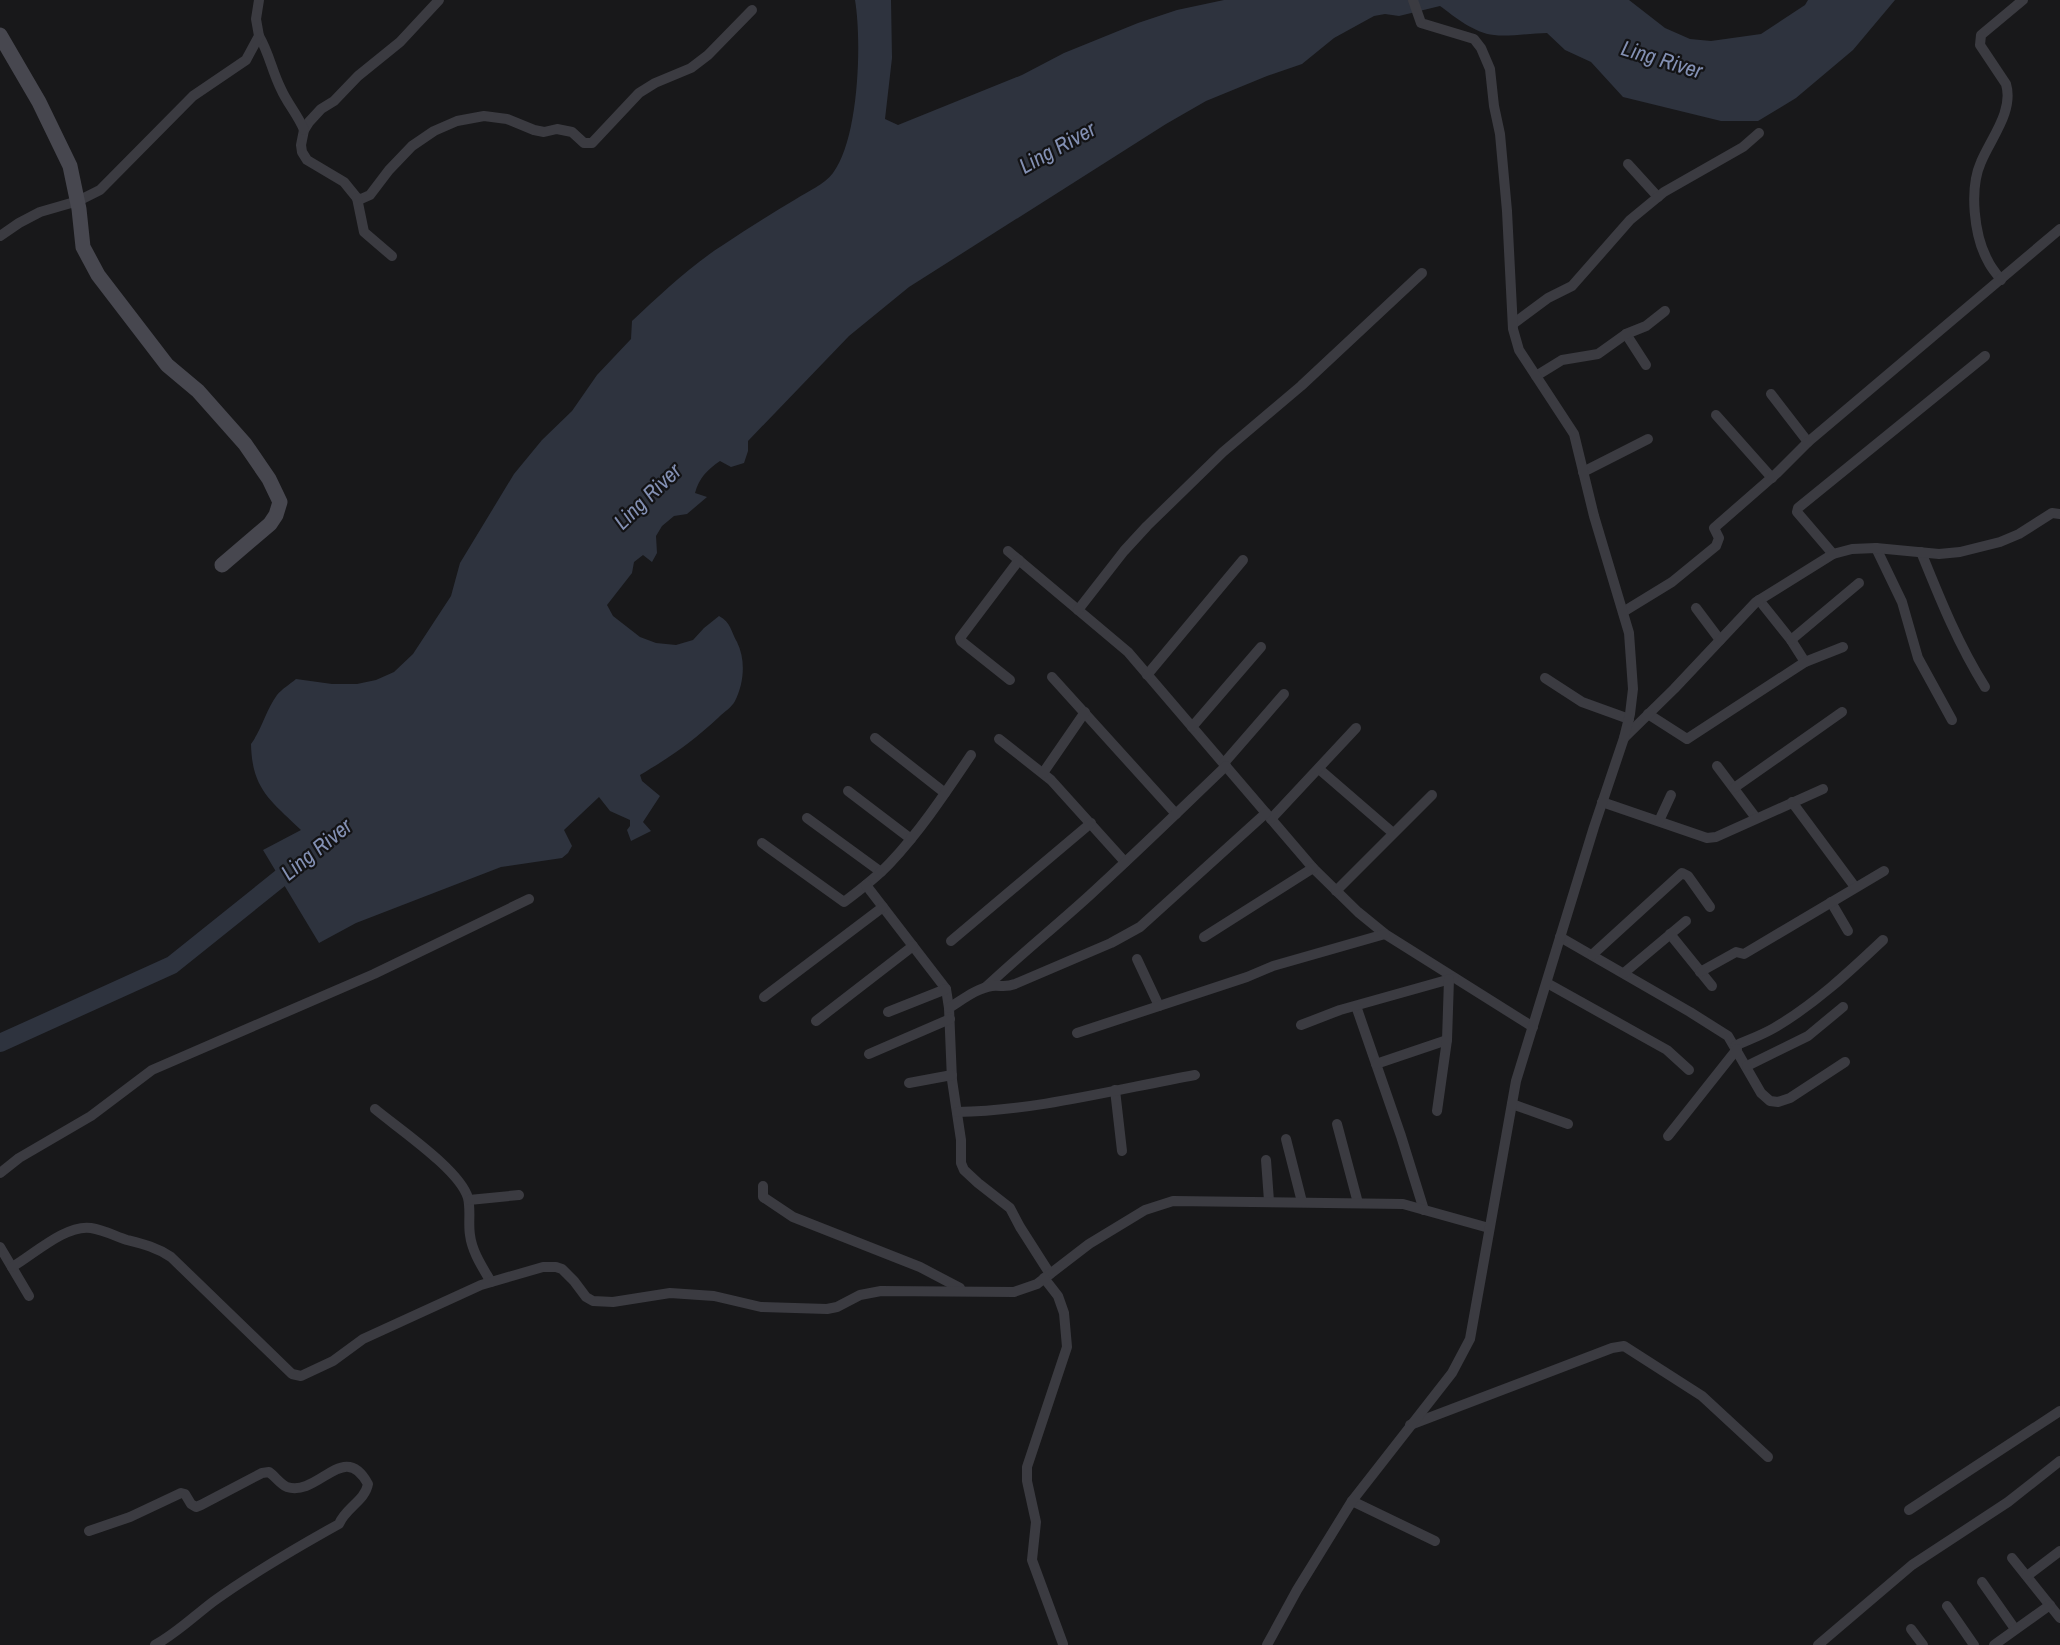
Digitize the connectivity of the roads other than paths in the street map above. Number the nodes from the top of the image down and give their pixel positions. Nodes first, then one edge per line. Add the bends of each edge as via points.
1 (259, 0) edge
2 (439, 0) edge
3 (1413, 0) edge
4 (2023, 0) edge
5 (752, 10) dead end
6 (0, 35) edge
7 (259, 36) junction
8 (304, 130) junction
9 (1759, 133) dead end
10 (1628, 164) dead end
11 (1658, 197) junction
12 (357, 198) junction
13 (78, 201) junction
14 (2060, 229) edge
15 (0, 236) edge
16 (392, 256) dead end
17 (1422, 273) dead end
18 (2001, 280) junction
19 (1665, 311) dead end
20 (1513, 324) junction
21 (1626, 334) junction
22 (1985, 356) dead end
23 (1646, 365) dead end
24 (1536, 376) junction
25 (1771, 394) dead end
26 (1716, 415) dead end
27 (1648, 439) dead end
28 (1808, 442) junction
29 (1583, 472) junction
30 (1772, 478) junction
31 (2057, 512) edge
32 (1876, 548) junction
33 (1008, 551) dead end
34 (1921, 552) junction
35 (1833, 554) junction
36 (1019, 560) junction
37 (1243, 560) dead end
38 (222, 565) dead end
39 (1859, 584) dead end
40 (1760, 600) junction
41 (1696, 608) dead end
42 (1078, 610) junction
43 (1623, 612) junction
44 (1720, 640) junction
45 (1791, 640) junction
46 (1261, 647) dead end
47 (1843, 647) dead end
48 (1805, 662) junction
49 (1147, 675) junction
50 (1052, 677) dead end
51 (1545, 678) dead end
52 (1010, 680) dead end
53 (1985, 687) dead end
54 (1284, 694) dead end
55 (1085, 712) junction
56 (1842, 712) dead end
57 (1648, 714) junction
58 (1629, 719) junction
59 (1952, 720) dead end
60 (1192, 727) junction
61 (1356, 728) dead end
62 (875, 738) dead end
63 (1624, 738) junction
64 (999, 740) dead end
65 (971, 754) dead end
66 (1225, 764) junction
67 (1717, 766) dead end
68 (1319, 769) junction
69 (1043, 773) junction
70 (1734, 788) junction
71 (1823, 789) dead end
72 (848, 791) dead end
73 (945, 793) junction
74 (1432, 795) dead end
75 (1671, 795) dead end
76 (1602, 802) junction
77 (1792, 802) junction
78 (1176, 814) junction
79 (1269, 816) junction
80 (807, 818) dead end
81 (1756, 818) junction
82 (1659, 821) junction
83 (1090, 823) junction
84 (1393, 833) junction
85 (911, 839) junction
86 (762, 843) dead end
87 (1125, 862) junction
88 (1313, 868) junction
89 (1884, 871) dead end
90 (880, 872) junction
91 (866, 885) junction
92 (1855, 887) junction
93 (1336, 891) junction
94 (529, 899) dead end
95 (1831, 902) junction
96 (884, 907) junction
97 (1710, 907) dead end
98 (1686, 921) dead end
99 (1848, 931) dead end
100 (1385, 934) junction
101 (1670, 934) junction
102 (1560, 937) junction
103 (1204, 938) dead end
104 (1883, 940) dead end
105 (951, 941) dead end
106 (913, 946) junction
107 (1592, 955) junction
108 (1137, 959) dead end
109 (1700, 972) junction
110 (1624, 974) junction
111 (1451, 978) junction
112 (1546, 982) junction
113 (1712, 986) dead end
114 (986, 987) junction
115 (946, 989) junction
116 (764, 997) dead end
117 (1159, 1006) junction
118 (1356, 1006) junction
119 (1843, 1007) dead end
120 (888, 1012) dead end
121 (950, 1013) junction
122 (816, 1021) dead end
123 (1301, 1025) dead end
124 (1533, 1027) junction
125 (1077, 1033) dead end
126 (1447, 1040) junction
127 (1736, 1048) junction
128 (869, 1054) dead end
129 (1845, 1062) dead end
130 (1376, 1064) junction
131 (1747, 1066) junction
132 (1689, 1070) dead end
133 (952, 1075) junction
134 (1195, 1075) dead end
135 (909, 1083) dead end
136 (1115, 1090) junction
137 (1512, 1104) junction
138 (375, 1109) dead end
139 (1437, 1111) dead end
140 (957, 1112) junction
141 (1338, 1124) dead end
142 (1569, 1124) dead end
143 (1668, 1136) dead end
144 (1286, 1139) dead end
145 (1122, 1151) dead end
146 (1266, 1160) dead end
147 (0, 1173) edge
148 (763, 1186) dead end
149 (519, 1195) dead end
150 (469, 1200) junction
151 (1269, 1201) junction
152 (1302, 1202) junction
153 (1358, 1203) junction
154 (1424, 1210) junction
155 (1489, 1228) junction
156 (0, 1247) edge
157 (12, 1267) junction
158 (1047, 1276) junction
159 (491, 1282) junction
160 (963, 1290) junction
161 (29, 1296) dead end
162 (2060, 1411) edge
163 (1410, 1425) junction
164 (1768, 1457) dead end
165 (2060, 1461) edge
166 (1352, 1501) junction
167 (1909, 1510) dead end
168 (89, 1530) dead end
169 (1435, 1541) dead end
170 (2060, 1551) edge
171 (2013, 1558) dead end
172 (2027, 1576) junction
173 (1982, 1582) dead end
174 (1947, 1606) dead end
175 (2056, 1609) edge
176 (1911, 1629) dead end
177 (2015, 1629) junction
178 (1063, 1644) edge
179 (155, 1645) edge
180 (1267, 1645) edge
181 (1818, 1645) edge
182 (1923, 1645) edge
183 (1974, 1645) edge
184 (1994, 1645) edge

1 - 7 street
2 - 8 street via 400,42 321,109
3 - 20 street via 1421,23 1474,39 1490,69 1503,167
4 - 18 street via 1980,38 1980,45 2008,91 2005,110 1974,180 1973,205 1983,252
5 - 12 street via 691,68 639,93 592,143 584,143 572,132 543,132 507,119 484,116 457,121 412,146 370,195
6 - 13 street via 70,166
7 - 8 street via 282,91
7 - 13 street via 246,60 193,96 110,181
8 - 12 street via 304,158 344,182
9 - 11 street via 1743,147
10 - 11 street
11 - 20 street via 1630,220 1572,286
12 - 16 street via 364,232
13 - 15 street via 40,212
13 - 38 street via 84,247 98,275 167,364 198,391 245,444 280,502 270,524
14 - 18 street
17 - 42 street via 1301,386 1223,452 1147,526
18 - 28 street
19 - 21 street via 1646,326
20 - 24 street via 1519,350
21 - 23 street
21 - 24 street via 1598,354 1562,360
22 - 35 street via 1798,508 1797,512
24 - 29 street via 1575,434
25 - 28 street
26 - 30 street
27 - 29 street
28 - 30 street
29 - 43 street
30 - 43 street via 1714,528 1719,538 1716,546 1672,582
31 - 34 street via 2000,542 1960,552
32 - 34 street
32 - 35 street
32 - 59 street via 1898,592 1918,658
33 - 36 street
34 - 53 street via 1966,658
35 - 40 street
36 - 42 street
36 - 52 street via 960,638
37 - 49 street
39 - 45 street
40 - 44 street
40 - 45 street
41 - 44 street
42 - 49 street via 1128,652
43 - 58 street via 1629,633 1633,689
44 - 57 street
45 - 48 street
46 - 60 street
47 - 48 street
48 - 57 street via 1687,739
49 - 60 street
50 - 55 street
51 - 58 street via 1582,702
54 - 66 street
55 - 69 street
55 - 78 street
56 - 70 street
57 - 63 street
58 - 63 street
60 - 66 street
61 - 68 street
62 - 73 street
63 - 76 street
64 - 69 street
65 - 73 street
66 - 78 street
66 - 79 street
67 - 70 street
68 - 79 street
68 - 84 street
69 - 83 street
70 - 81 street
71 - 77 street
72 - 85 street
73 - 85 street
74 - 84 street
75 - 82 street
76 - 82 street
76 - 102 street
77 - 81 street
77 - 92 street
78 - 87 street
79 - 88 street
79 - 114 street via 1140,927 1005,988
80 - 90 street
81 - 82 street via 1707,838
83 - 87 street
83 - 105 street
84 - 93 street
85 - 90 street
86 - 91 street via 844,902
87 - 114 street
88 - 93 street
88 - 103 street
89 - 92 street
90 - 91 street
91 - 96 street
92 - 95 street
93 - 100 street
94 - 147 street via 374,974 152,1070 91,1116
95 - 99 street
95 - 109 street via 1744,954 1737,952
96 - 106 street
96 - 116 street
97 - 107 street via 1682,873
98 - 101 street
100 - 111 street
100 - 117 street via 1273,966
101 - 109 street
101 - 110 street
102 - 107 street
102 - 112 street
104 - 127 street via 1836,985 1790,1018
106 - 115 street
106 - 122 street
107 - 110 street
108 - 117 street
109 - 113 street
110 - 127 street via 1728,1036
111 - 118 street
111 - 124 street
111 - 126 street
112 - 124 street
112 - 132 street via 1667,1050
114 - 121 street
115 - 120 street
115 - 121 street
117 - 125 street
118 - 123 street
118 - 130 street
119 - 131 street via 1802,1040
121 - 128 street
121 - 133 street
124 - 137 street
126 - 130 street
126 - 139 street
127 - 131 street
127 - 143 street
129 - 131 street via 1778,1102 1761,1093
130 - 154 street
133 - 135 street
133 - 140 street
134 - 136 street
136 - 140 street via 985,1112
136 - 145 street
137 - 142 street
137 - 155 street
138 - 150 street via 449,1168
140 - 158 street via 964,1170 1010,1208
141 - 153 street
144 - 152 street
146 - 151 street
148 - 160 street via 763,1197 793,1217 920,1267
149 - 150 street
150 - 159 street via 470,1237
151 - 152 street
151 - 158 street via 1173,1201 1145,1210 1089,1244
152 - 153 street
153 - 154 street via 1403,1204
154 - 155 street
155 - 163 street via 1470,1339 1452,1373
156 - 157 street
157 - 159 street via 65,1234 84,1227 148,1245 171,1257 292,1374 301,1376 333,1361 363,1339
157 - 161 street
158 - 160 street via 1014,1292
158 - 178 street via 1064,1313 1067,1347 1027,1467 1027,1481 1036,1522 1032,1560
159 - 160 street via 556,1267 593,1301 613,1302 670,1293 714,1296 761,1307 808,1308 837,1307 860,1295 881,1291
162 - 167 street
163 - 164 street via 1624,1346 1702,1396
163 - 166 street
165 - 181 street via 2008,1502 1912,1565
166 - 169 street
166 - 180 street
168 - 179 street via 130,1517 181,1493 196,1507 262,1473 269,1473 291,1487 312,1483 344,1466 353,1467 364,1477 368,1485 364,1494 339,1524 258,1570
170 - 172 street
171 - 172 street
172 - 175 street
173 - 177 street
174 - 183 street
175 - 177 street
176 - 182 street
177 - 184 street

